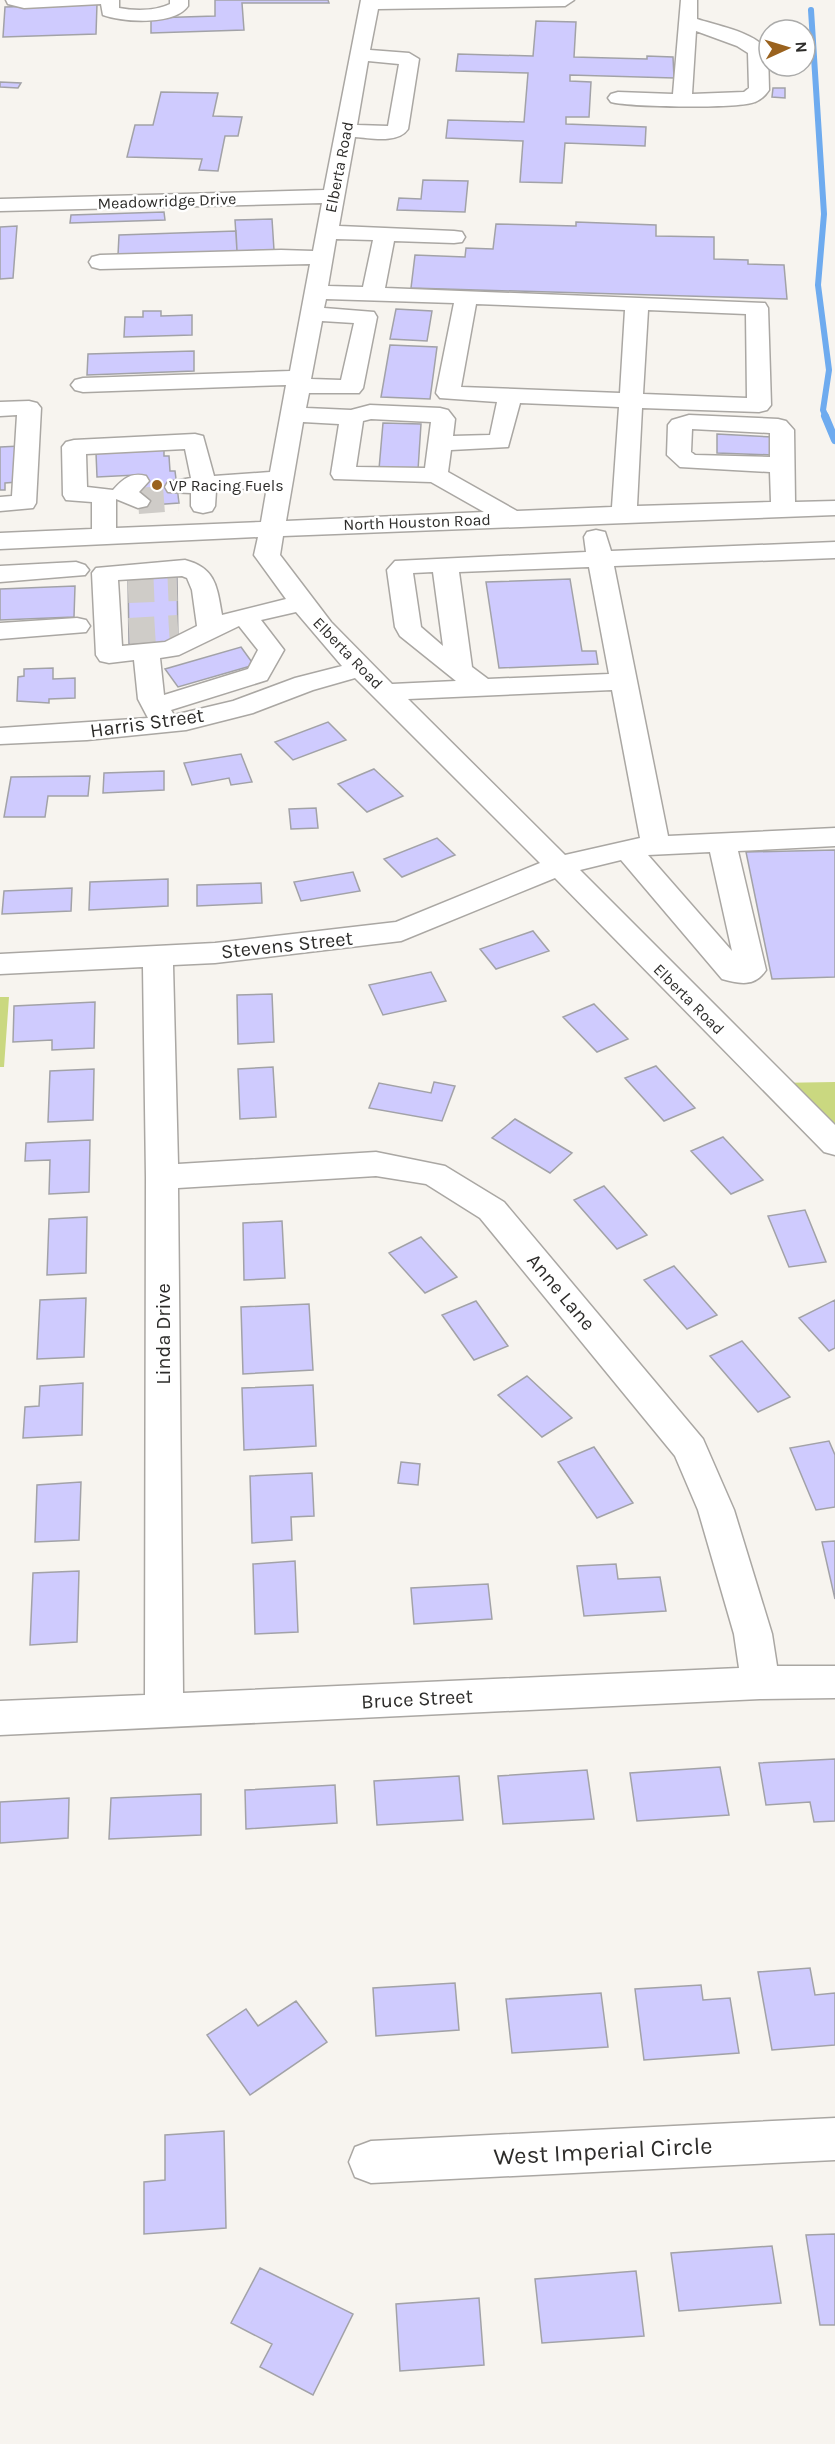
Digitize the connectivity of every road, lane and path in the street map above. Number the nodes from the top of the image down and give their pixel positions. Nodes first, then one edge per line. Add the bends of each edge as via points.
1 (15, 0) edge
2 (94, 0) edge
3 (110, 0) edge
4 (179, 0) edge
5 (565, 0) edge
6 (689, 0) edge
7 (370, 2) edge
8 (688, 22) junction
9 (360, 55) junction
10 (618, 98) dead end
11 (682, 100) junction
12 (346, 131) junction
13 (333, 196) junction
14 (0, 205) edge
15 (327, 232) junction
16 (385, 234) junction
17 (454, 237) dead end
18 (321, 258) junction
19 (100, 262) dead end
20 (373, 294) junction
21 (466, 297) junction
22 (313, 302) junction
23 (637, 303) junction
24 (298, 381) junction
25 (83, 386) dead end
26 (510, 395) junction
27 (632, 400) junction
28 (0, 409) edge
29 (292, 415) junction
30 (352, 417) junction
31 (440, 443) junction
32 (783, 465) dead end
33 (436, 475) junction
34 (279, 478) junction
35 (203, 485) junction
36 (177, 488) tunnel mouth
37 (12, 504) edge
38 (835, 508) edge
39 (783, 510) junction
40 (624, 514) junction
41 (591, 515) junction
42 (512, 518) junction
43 (270, 529) junction
44 (203, 532) junction
45 (104, 536) junction
46 (0, 541) edge
47 (835, 550) edge
48 (600, 559) junction
49 (445, 565) junction
50 (76, 570) dead end
51 (0, 574) edge
52 (203, 586) junction
53 (177, 588) tunnel mouth
54 (302, 603) junction
55 (245, 617) junction
56 (77, 626) dead end
57 (178, 628) tunnel mouth
58 (211, 628) junction
59 (0, 631) edge
60 (146, 651) junction
61 (459, 668) junction
62 (360, 669) junction
63 (624, 681) junction
64 (483, 688) junction
65 (386, 692) junction
66 (160, 715) junction
67 (0, 736) edge
68 (835, 837) edge
69 (722, 843) junction
70 (656, 846) junction
71 (626, 848) junction
72 (560, 865) junction
73 (158, 957) junction
74 (0, 964) edge
75 (835, 1144) edge
76 (162, 1177) junction
77 (835, 1682) edge
78 (760, 1683) junction
79 (164, 1711) junction
80 (0, 1718) edge
81 (835, 2139) edge
82 (371, 2162) dead end

1 - 2 street
3 - 4 street via 110,10 129,23 168,13 179,6
5 - 7 street
6 - 8 street
7 - 9 street, Elberta Road
8 - 11 street
8 - 11 street via 753,46 758,51 759,90 756,95
9 - 12 street, Elberta Road
9 - 12 street via 409,59 398,129
10 - 11 street
12 - 13 street, Elberta Road
13 - 14 street, Meadowridge Drive
13 - 15 street, Elberta Road
15 - 16 street
15 - 18 street, Elberta Road
16 - 17 street
16 - 20 street
18 - 19 street
18 - 22 street, Elberta Road
20 - 21 street
20 - 22 street
21 - 23 street
21 - 26 street via 448,393
22 - 24 street, Elberta Road
22 - 24 street via 366,317 351,388
23 - 27 street
23 - 27 street via 757,308 759,405
24 - 25 street
24 - 29 street, Elberta Road
26 - 27 street
26 - 31 street via 500,442
27 - 40 street
28 - 37 street via 29,408
29 - 30 street
29 - 34 street, Elberta Road
30 - 31 street via 370,412 440,415
30 - 33 street via 344,474
31 - 33 street
32 - 39 street
33 - 42 street
34 - 35 street
34 - 43 street, Elberta Road
35 - 36 street
35 - 44 street
35 - 45 street via 195,441 74,447 75,495 128,492
38 - 39 street, North Houston Road
39 - 40 street, North Houston Road
40 - 41 street, North Houston Road
41 - 42 street, North Houston Road
41 - 48 street
42 - 43 street, North Houston Road
43 - 44 street, North Houston Road
43 - 54 street, Elberta Road via 267,555
44 - 45 street, North Houston Road
45 - 46 street, North Houston Road
47 - 48 street
48 - 49 street
48 - 63 street
49 - 61 street
49 - 61 street via 404,566 400,570 408,627 413,636
50 - 51 street
52 - 53 street
52 - 58 street
52 - 60 street via 197,573 185,568 105,573 117,590 118,632 109,654
54 - 55 street
54 - 62 street, Elberta Road
55 - 58 street
55 - 66 street via 271,650 258,674
56 - 59 street
57 - 58 street
58 - 60 street via 170,649
60 - 66 street via 151,699
61 - 64 street
62 - 65 street, Elberta Road
62 - 66 street, Harris Street via 186,722
63 - 64 street
63 - 70 street
64 - 65 street
65 - 72 street, Elberta Road
66 - 67 street, Harris Street via 87,732
68 - 69 street, Stevens Street
69 - 70 street, Stevens Street
69 - 71 street via 751,970 745,975 733,972
70 - 71 street, Stevens Street
71 - 72 street, Stevens Street
72 - 73 street, Stevens Street via 401,931
72 - 75 street, Elberta Road
73 - 74 street, Stevens Street
73 - 76 street, Linda Drive
76 - 78 street, Anne Lane via 376,1164 434,1174 492,1210 690,1449 720,1521 753,1634
76 - 79 street, Linda Drive
77 - 78 street, Bruce Street
78 - 79 street, Bruce Street
79 - 80 street, Bruce Street
81 - 82 street, West Imperial Circle

